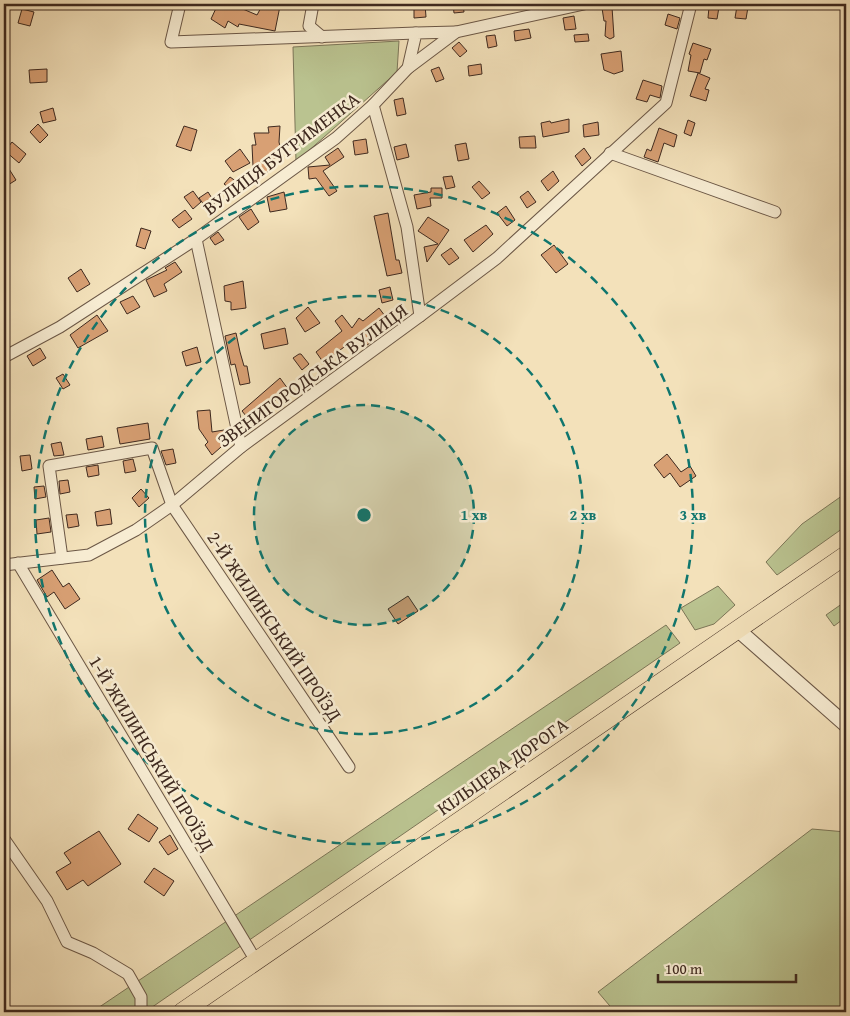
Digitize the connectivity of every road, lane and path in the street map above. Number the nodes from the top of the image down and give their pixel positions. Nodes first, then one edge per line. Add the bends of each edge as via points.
1 (180, 4) edge
2 (313, 4) edge
3 (584, 4) edge
4 (692, 4) edge
5 (456, 32) junction
6 (416, 33) junction
7 (322, 37) junction
8 (408, 68) junction
9 (373, 105) junction
10 (610, 154) junction
11 (775, 212) dead end
12 (196, 239) junction
13 (420, 316) junction
14 (4, 357) edge
15 (241, 447) junction
16 (172, 505) junction
17 (846, 555) edge
18 (62, 558) junction
19 (18, 563) junction
20 (4, 565) edge
21 (737, 629) junction
22 (846, 725) edge
23 (349, 767) dead end
24 (4, 839) edge
25 (256, 961) junction
26 (140, 1012) edge
27 (182, 1012) edge

1 - 7 street via 171,42
2 - 7 street via 309,26
3 - 5 street, ВУЛИЦЯ БУГРИМЕНКА
4 - 10 street via 666,103
5 - 6 street
5 - 8 street, ВУЛИЦЯ БУГРИМЕНКА
6 - 7 street
6 - 8 street
8 - 9 street, ВУЛИЦЯ БУГРИМЕНКА
9 - 12 street, ВУЛИЦЯ БУГРИМЕНКА via 336,138
9 - 13 street via 407,226
10 - 11 street
10 - 13 street, ЗВЕНИГОРОДСЬКА ВУЛИЦЯ via 496,258
12 - 14 street, ВУЛИЦЯ БУГРИМЕНКА via 60,327
12 - 15 street
13 - 15 street, ЗВЕНИГОРОДСЬКА ВУЛИЦЯ
15 - 16 street, ЗВЕНИГОРОДСЬКА ВУЛИЦЯ
16 - 18 street, ЗВЕНИГОРОДСЬКА ВУЛИЦЯ via 89,556
16 - 18 street, 2-Й ЖИЛИНСЬКИЙ ПРОЇЗД via 152,448 49,466
16 - 23 street, 2-Й ЖИЛИНСЬКИЙ ПРОЇЗД
17 - 21 highway, КІЛЬЦЕВА ДОРОГА
18 - 19 street, ЗВЕНИГОРОДСЬКА ВУЛИЦЯ
19 - 20 street, ЗВЕНИГОРОДСЬКА ВУЛИЦЯ
19 - 25 street, 1-Й ЖИЛИНСЬКИЙ ПРОЇЗД
21 - 22 street
21 - 25 highway, КІЛЬЦЕВА ДОРОГА
24 - 26 street via 47,901 67,942 128,974 141,997
25 - 27 highway, КІЛЬЦЕВА ДОРОГА

